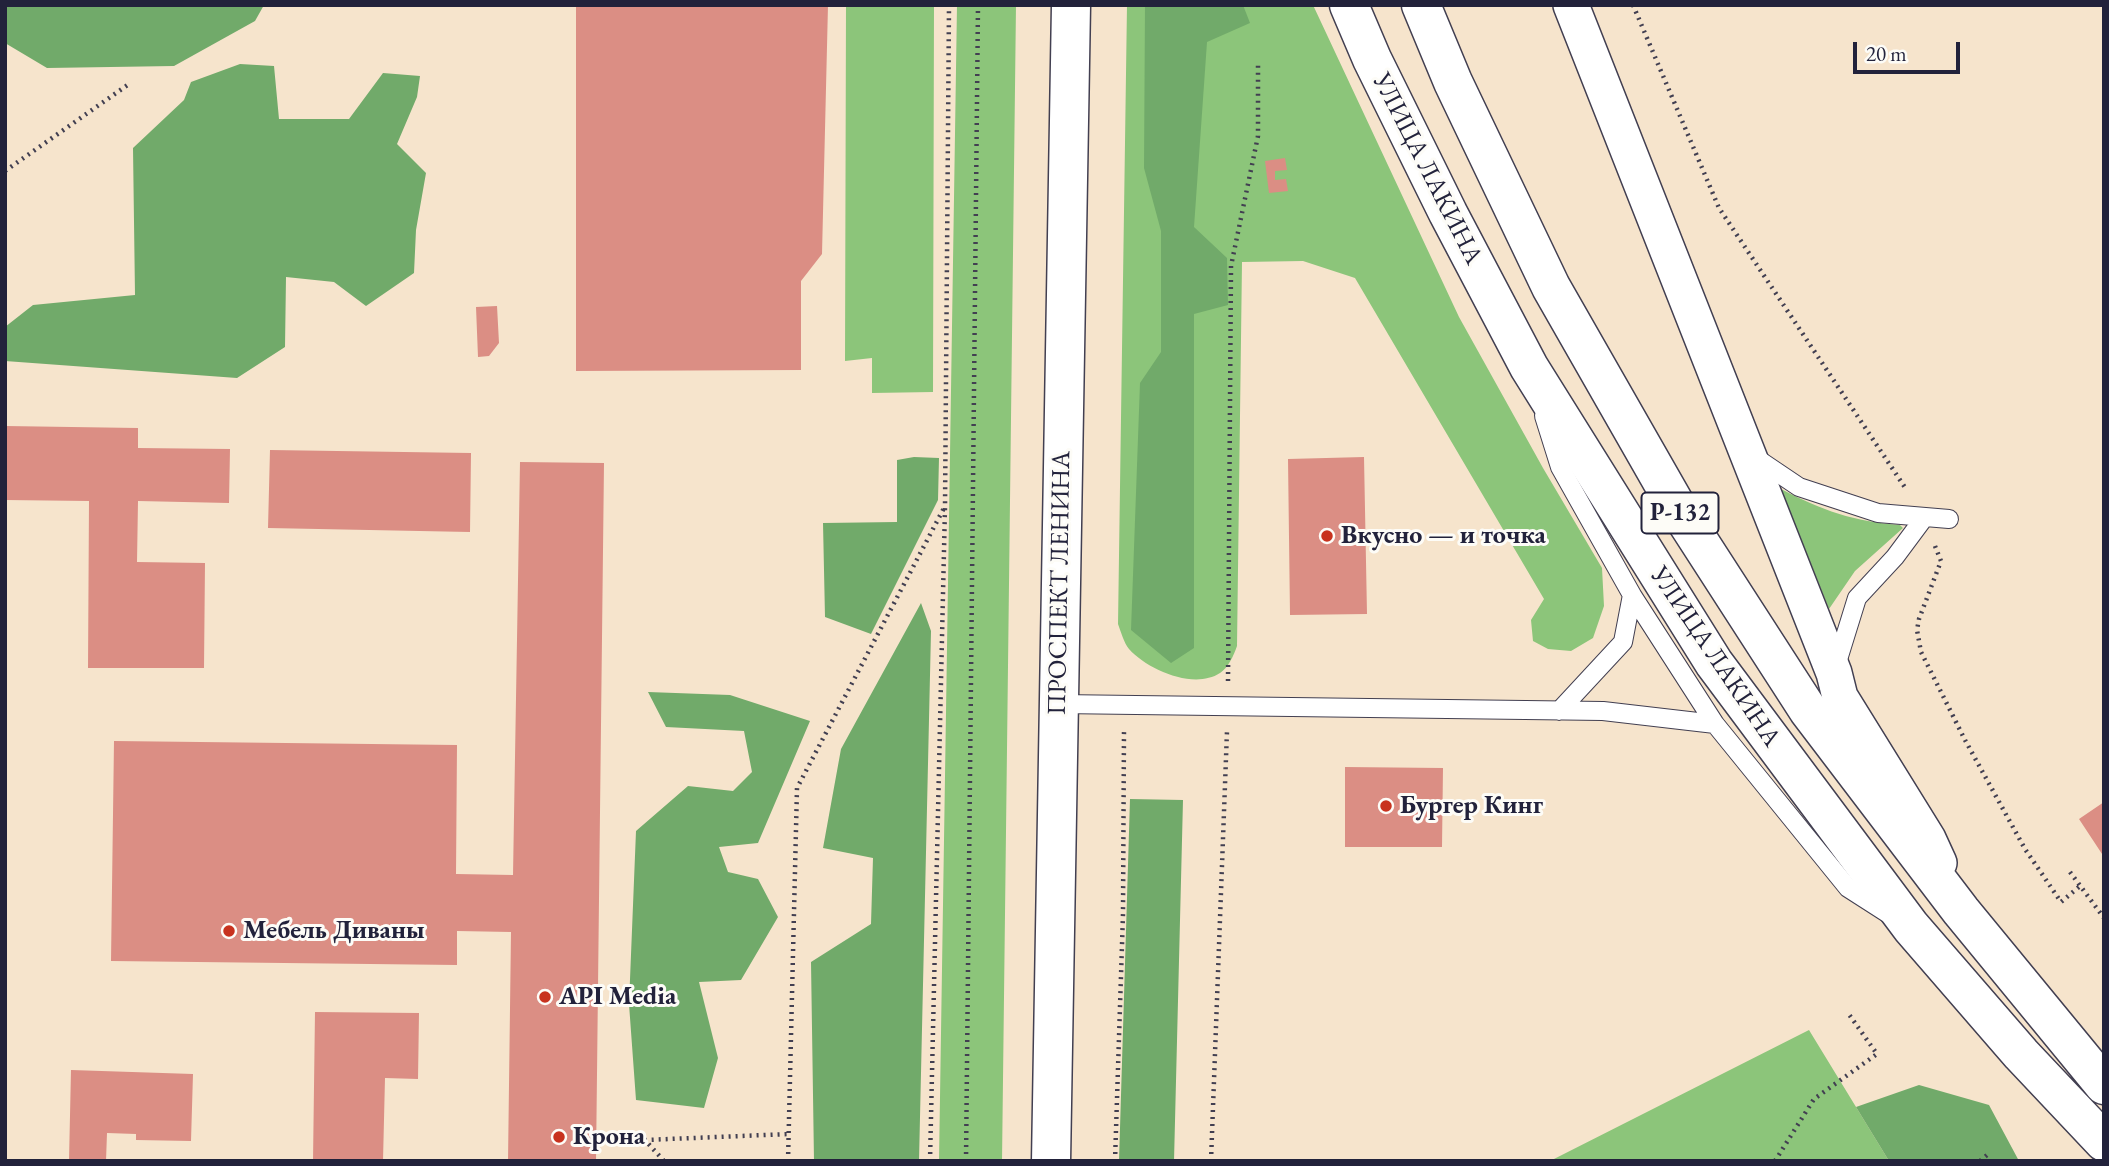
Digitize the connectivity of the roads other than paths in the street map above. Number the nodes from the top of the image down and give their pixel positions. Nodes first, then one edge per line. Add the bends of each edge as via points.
1 (1070, 5) edge
2 (1349, 5) edge
3 (1422, 5) edge
4 (1571, 5) edge
5 (1529, 367) junction
6 (1747, 452) junction
7 (1924, 518) junction
8 (1949, 519) dead end
9 (1632, 595) junction
10 (1833, 673) junction
11 (1058, 704) junction
12 (1559, 711) junction
13 (1714, 724) junction
14 (1961, 911) junction
15 (1911, 928) junction
16 (2102, 1080) edge
17 (2104, 1142) edge
18 (1051, 1161) edge

1 - 11 main road, ПРОСПЕКТ ЛЕНИНА
2 - 5 main road, УЛИЦА ЛАКИНА / Р-132 via 1448,213
3 - 14 main road, УЛИЦА ЛАКИНА / Р-132 via 1453,82 1551,287 1675,505 1808,710
4 - 6 street
5 - 9 lane via 1560,467
5 - 15 main road, УЛИЦА ЛАКИНА / Р-132 via 1714,663
6 - 7 lane via 1799,487 1878,513
6 - 10 street
7 - 8 lane
7 - 10 lane via 1857,598
9 - 12 lane via 1623,642
9 - 13 lane
10 - 14 street via 1840,697 1928,839
11 - 12 lane
11 - 18 main road, ПРОСПЕКТ ЛЕНИНА
12 - 13 lane via 1603,711
13 - 15 lane via 1848,888
14 - 16 main road, УЛИЦА ЛАКИНА / Р-132
15 - 17 main road, УЛИЦА ЛАКИНА / Р-132

